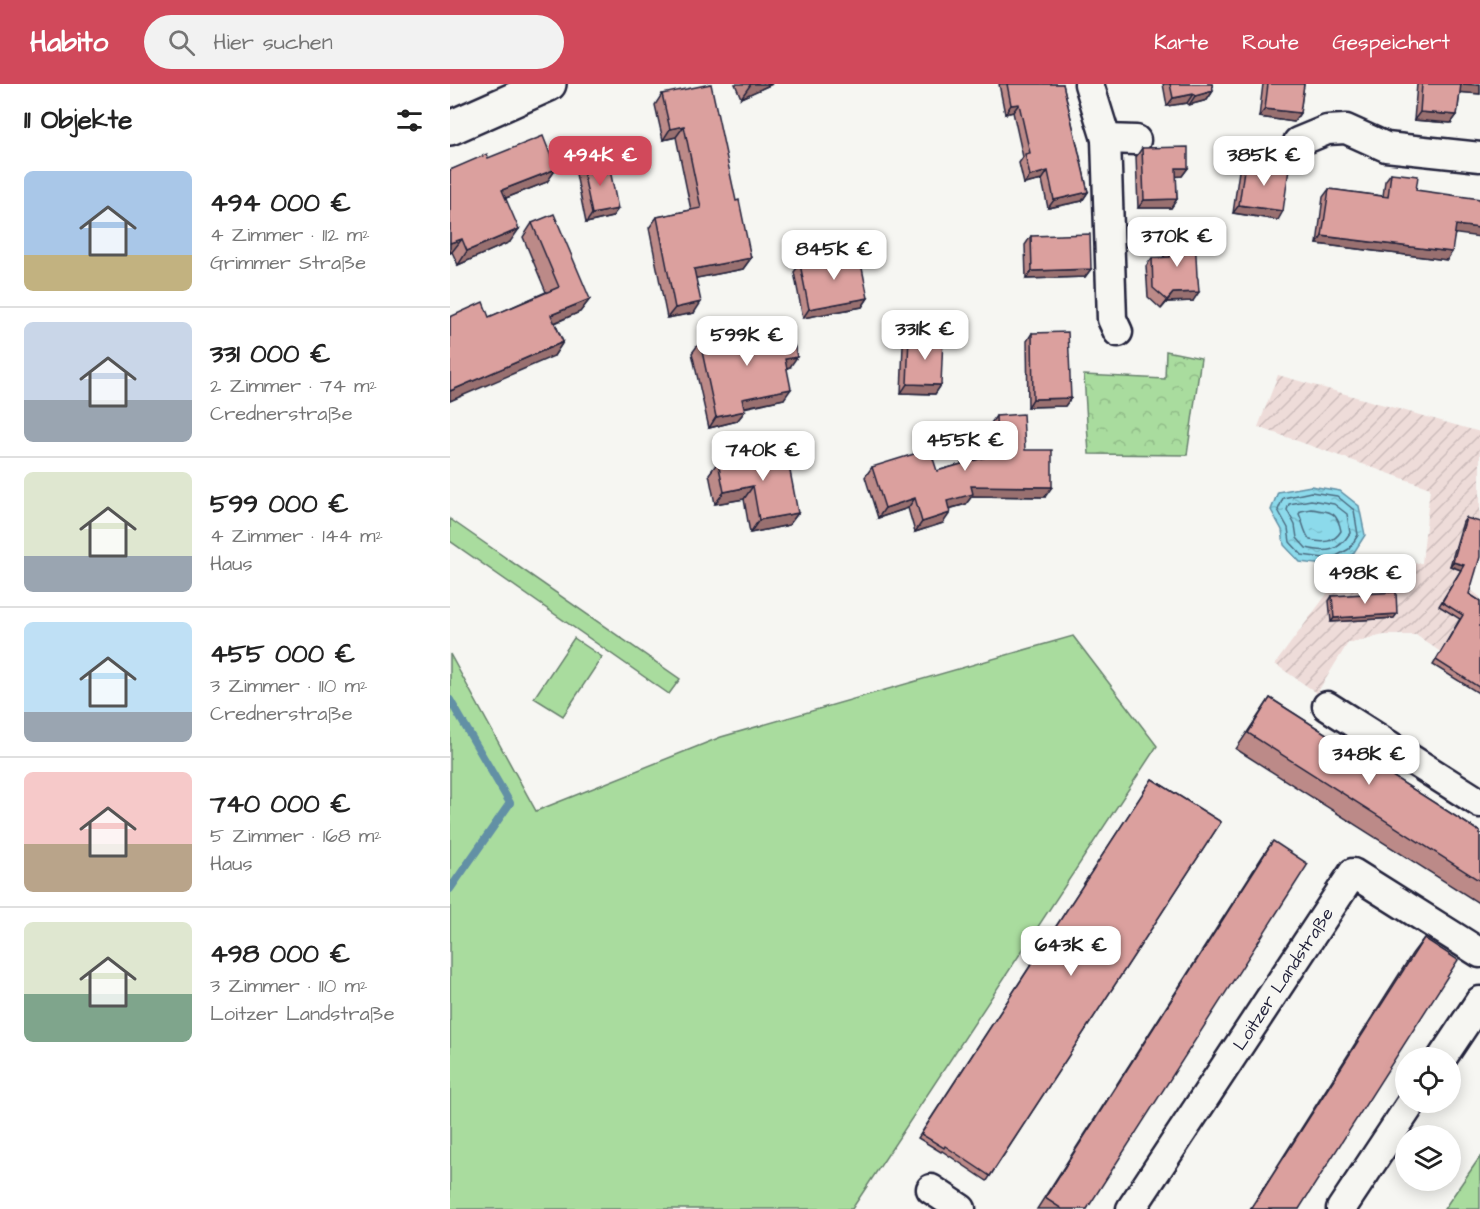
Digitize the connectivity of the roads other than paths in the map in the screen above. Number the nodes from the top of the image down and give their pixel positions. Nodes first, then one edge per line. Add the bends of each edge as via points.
1 (549, 84) edge
2 (1089, 84) edge
3 (450, 128) edge
4 (1106, 139) junction
5 (1136, 140) dead end
6 (1298, 142) dead end
7 (1480, 157) edge
8 (1118, 332) dead end
9 (1327, 706) dead end
10 (1480, 803) edge
11 (1480, 953) edge
12 (1480, 1001) edge
13 (1449, 1047) edge
14 (1405, 1113) edge
15 (932, 1189) dead end
16 (961, 1209) edge
17 (1131, 1209) edge
18 (1341, 1209) edge

1 - 3 main road
2 - 4 street
4 - 5 street
4 - 8 street via 1112,319
6 - 7 street via 1327,130 1346,129 1386,147
9 - 10 street
11 - 17 street, Loitzer Landstraße via 1353,873
12 - 13 street
14 - 18 street
15 - 16 street

